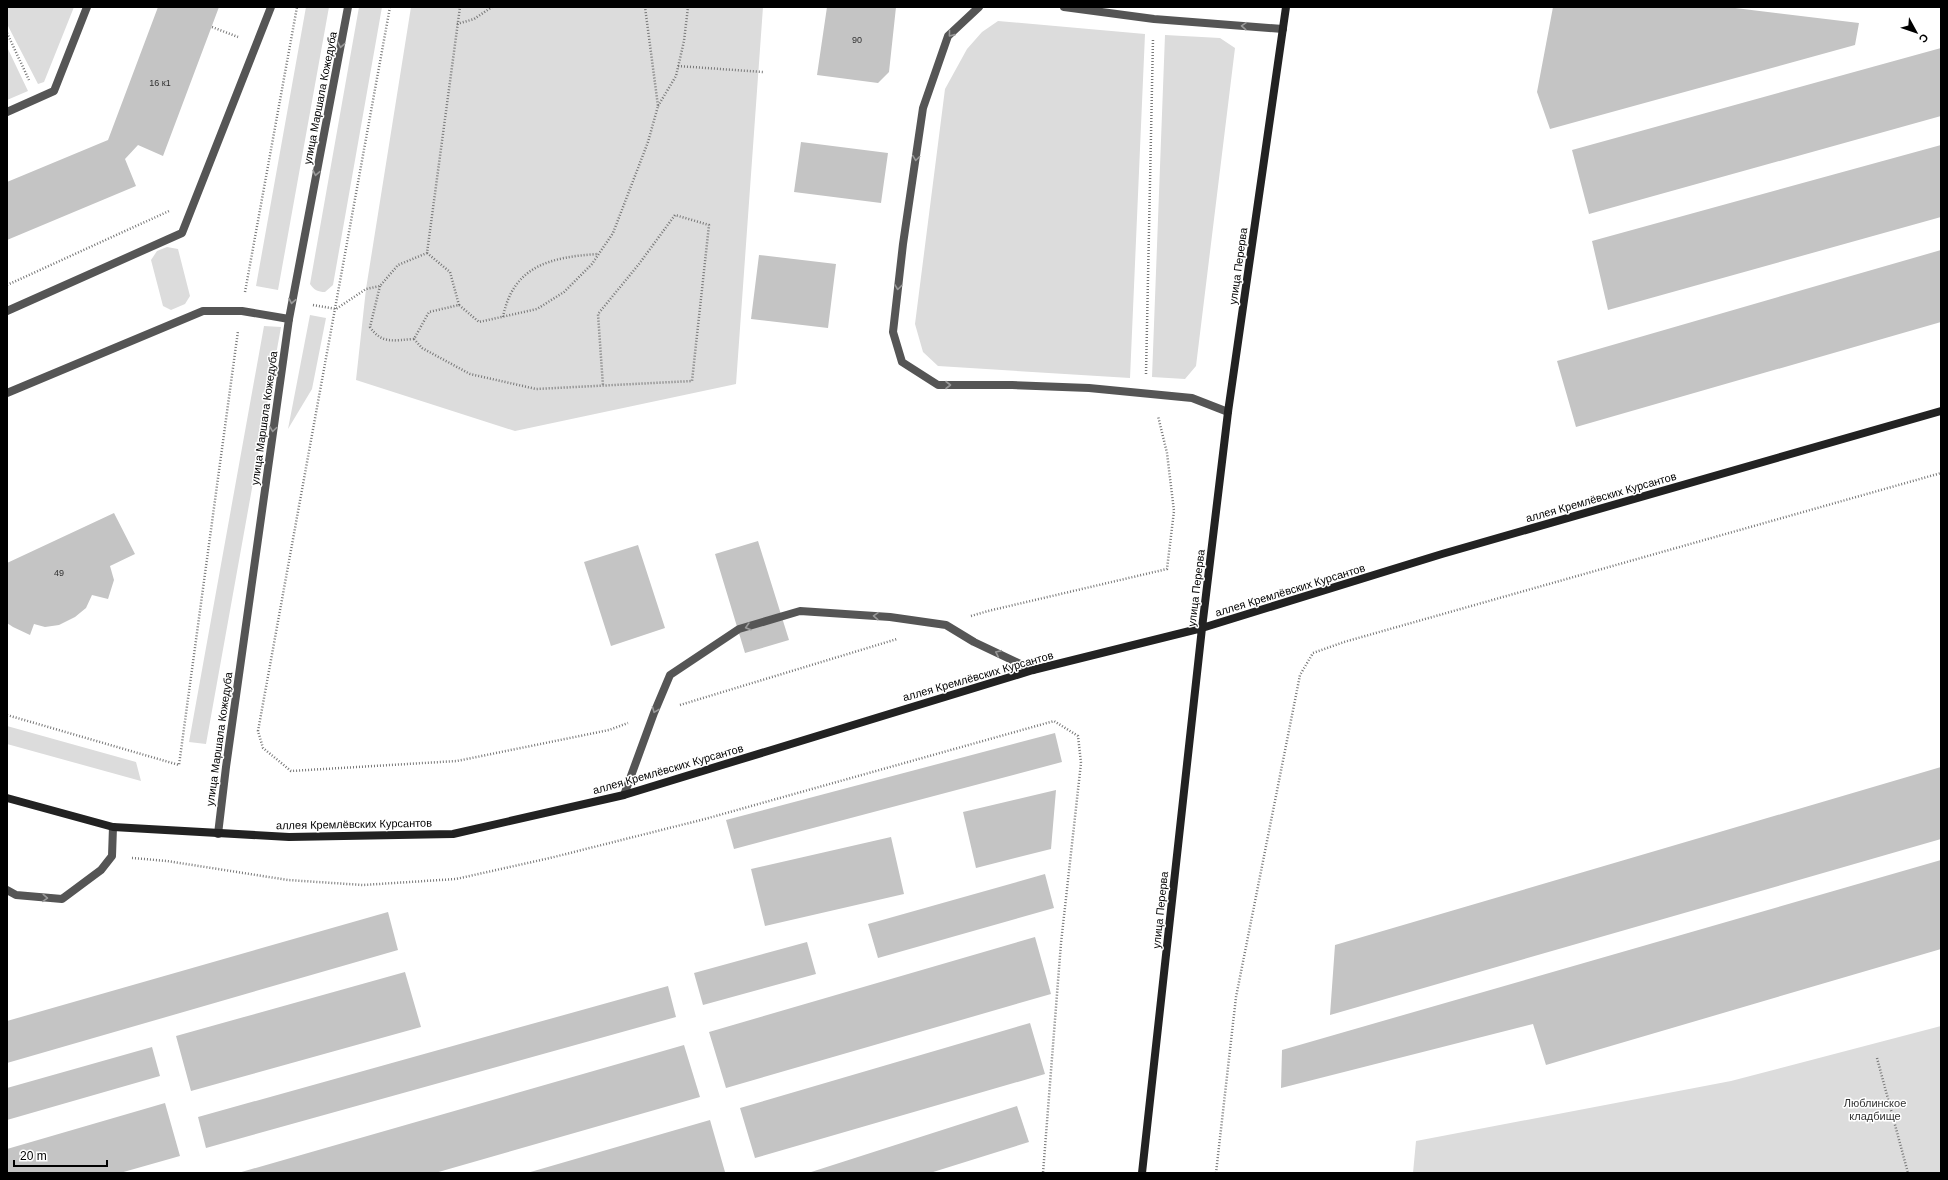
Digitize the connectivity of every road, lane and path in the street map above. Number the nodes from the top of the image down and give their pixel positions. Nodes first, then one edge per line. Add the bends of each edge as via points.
1 (87, 7) edge
2 (271, 7) edge
3 (298, 7) edge
4 (348, 7) edge
5 (390, 7) edge
6 (460, 7) edge
7 (492, 7) edge
8 (645, 7) edge
9 (688, 7) edge
10 (979, 7) edge
11 (1064, 7) edge
12 (1286, 7) edge
13 (1154, 19) junction
14 (456, 24) junction
15 (212, 27) dead end
16 (1283, 29) junction
17 (7, 33) edge
18 (242, 38) dead end
19 (678, 66) junction
20 (763, 72) dead end
21 (38, 98) junction
22 (658, 106) junction
23 (7, 112) edge
24 (172, 210) dead end
25 (427, 253) junction
26 (599, 254) junction
27 (7, 285) edge
28 (380, 286) junction
29 (313, 305) dead end
30 (459, 305) junction
31 (336, 309) junction
32 (7, 311) edge
33 (242, 311) junction
34 (503, 317) junction
35 (289, 319) junction
36 (414, 338) junction
37 (603, 386) junction
38 (7, 393) edge
39 (1145, 393) junction
40 (1941, 411) edge
41 (1228, 412) junction
42 (1941, 473) edge
43 (946, 625) junction
44 (1202, 628) junction
45 (901, 638) dead end
46 (1033, 670) junction
47 (654, 713) junction
48 (7, 715) edge
49 (624, 795) junction
50 (7, 798) edge
51 (113, 827) junction
52 (218, 834) junction
53 (112, 856) junction
54 (7, 890) edge
55 (1877, 1058) dead end
56 (1043, 1173) edge
57 (1142, 1173) edge
58 (1216, 1173) edge
59 (1908, 1173) edge

1 - 21 street via 54,91
2 - 32 street via 182,233
3 - 33 path
4 -> 35 street, улица Маршала Кожедуба
5 - 31 path
6 - 14 path
7 - 14 path via 474,19
8 - 22 path
9 - 19 path
10 -> 39 street via 948,36 923,108 893,332 902,362 938,385 1012,385
11 - 13 street
12 - 16 main road, улица Перерва
16 -> 13 street
13 - 39 path
14 - 25 path
15 - 18 path
16 - 41 main road, улица Перерва
17 - 21 path
19 - 20 path
19 - 22 path via 676,76
21 - 23 street
22 - 26 path via 630,192 613,234
24 - 27 path
25 - 28 path via 398,265
25 - 30 path via 450,272
26 - 34 path via 564,292 537,309
26 - 34 path via 550,261 524,275 509,296
28 - 31 path via 366,289
28 - 36 path via 370,327 375,334 386,340
29 - 31 path
30 - 34 path via 479,322
30 - 36 path via 429,312
31 - 47 path via 318,395 303,492 258,731 263,748 291,771 457,761 609,730
33 - 35 street
33 - 38 street via 203,311
33 - 48 path via 179,765
35 -> 52 street, улица Маршала Кожедуба
36 - 37 path via 422,348 470,374 536,389
37 - 37 path via 692,381 709,225 674,215 639,264 598,314
39 - 41 street via 1192,398
39 - 43 path via 1156,407 1167,453 1174,511 1167,569 988,611
40 - 44 main road, аллея Кремлёвских Курсантов via 1442,554
41 - 44 main road, улица Перерва
42 - 58 path via 1344,642 1313,653 1300,675 1236,997
46 -> 43 street via 974,642
43 -> 47 street via 890,617 800,611 739,629 670,675
44 - 46 main road, аллея Кремлёвских Курсантов
44 - 57 main road, улица Перерва
45 - 47 path
46 - 49 main road, аллея Кремлёвских Курсантов
47 - 49 street
49 - 52 main road, аллея Кремлёвских Курсантов via 453,834 289,838
50 - 51 main road, аллея Кремлёвских Курсантов
51 - 52 main road, аллея Кремлёвских Курсантов
51 - 53 street
54 -> 53 street via 16,895 62,899 101,870
53 - 56 path via 167,861 288,880 363,885 456,879 705,819 1054,721 1078,736 1081,763 1061,943
55 - 59 path

